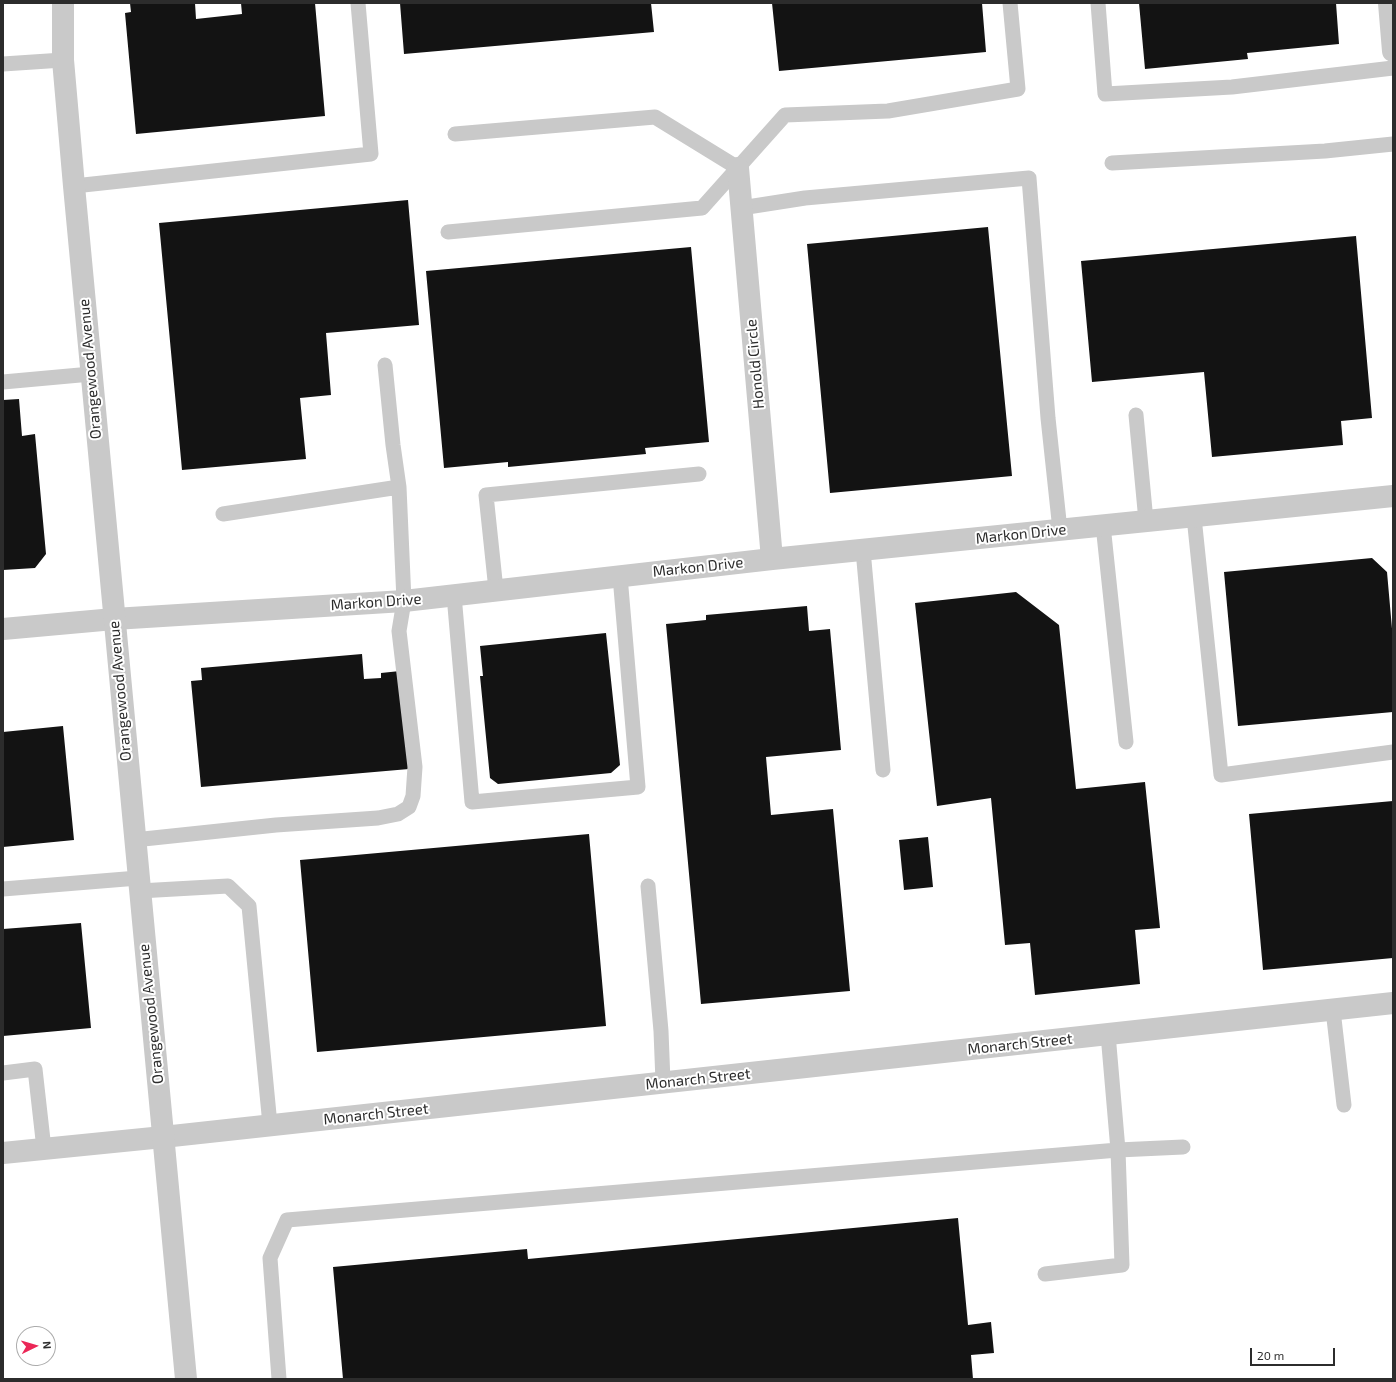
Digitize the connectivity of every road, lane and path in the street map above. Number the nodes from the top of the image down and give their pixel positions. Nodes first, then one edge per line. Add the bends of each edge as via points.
1 (63, 3) edge
2 (358, 3) edge
3 (1010, 3) edge
4 (1098, 3) edge
5 (1389, 3) edge
6 (1393, 51) edge
7 (63, 60) junction
8 (3, 64) edge
9 (1393, 68) edge
10 (455, 134) dead end
11 (1393, 144) edge
12 (1112, 163) dead end
13 (738, 168) junction
14 (74, 186) junction
15 (741, 208) junction
16 (448, 232) dead end
17 (385, 365) dead end
18 (91, 374) junction
19 (3, 382) edge
20 (1136, 415) dead end
21 (699, 474) dead end
22 (399, 487) junction
23 (1393, 496) edge
24 (223, 514) dead end
25 (1194, 517) junction
26 (1146, 521) junction
27 (1103, 525) junction
28 (1060, 530) junction
29 (863, 550) junction
30 (772, 559) junction
31 (620, 576) junction
32 (496, 590) junction
33 (454, 595) junction
34 (404, 601) junction
35 (114, 619) junction
36 (3, 629) edge
37 (1126, 742) dead end
38 (1393, 752) edge
39 (883, 770) dead end
40 (134, 840) junction
41 (138, 885) junction
42 (648, 886) dead end
43 (3, 889) edge
44 (1393, 1003) edge
45 (1333, 1010) junction
46 (1108, 1034) junction
47 (3, 1073) edge
48 (663, 1082) junction
49 (1344, 1105) dead end
50 (270, 1125) junction
51 (163, 1137) junction
52 (1183, 1146) dead end
53 (44, 1148) junction
54 (1118, 1150) junction
55 (3, 1153) edge
56 (1045, 1274) dead end
57 (186, 1379) edge
58 (279, 1379) edge

1 - 7 street, Orangewood Avenue
2 - 14 lane via 371,154
3 - 13 lane via 1018,89 888,111 785,115
4 - 9 lane via 1105,94 1232,87
5 - 6 street
7 - 8 lane
7 - 14 street, Orangewood Avenue
10 - 13 lane via 655,117
11 - 12 lane via 1325,151
13 - 15 street, Honold Circle
13 - 16 lane via 702,208
14 - 18 street, Orangewood Avenue
15 - 28 lane via 805,198 1029,178 1048,425
15 - 30 street, Honold Circle
17 - 22 lane
18 - 19 lane
18 - 35 street, Orangewood Avenue
20 - 26 lane
21 - 32 lane via 486,495
22 - 24 lane
22 - 34 lane
23 - 25 street, Markon Drive
25 - 26 street, Markon Drive
25 - 38 lane via 1221,775
26 - 27 street, Markon Drive
27 - 28 street, Markon Drive
27 - 37 lane
28 - 29 street, Markon Drive
29 - 30 street, Markon Drive
29 - 39 lane
30 - 31 street, Markon Drive
31 - 32 street, Markon Drive
31 - 33 lane via 638,787 472,802
32 - 33 street, Markon Drive
33 - 34 street, Markon Drive
34 - 35 street, Markon Drive
34 - 40 lane via 399,631 415,767 413,796 409,807 398,814 378,818
35 - 36 street, Markon Drive
35 - 40 street, Orangewood Avenue
40 - 41 street, Orangewood Avenue
41 - 43 lane
41 - 50 lane via 228,886 250,906
41 - 51 street, Orangewood Avenue
42 - 48 lane
44 - 45 street, Monarch Street
45 - 46 street, Monarch Street
45 - 49 lane
46 - 48 street, Monarch Street
46 - 54 lane
47 - 53 lane via 35,1069
48 - 50 street, Monarch Street
50 - 51 street, Monarch Street
51 - 53 street, Monarch Street
51 - 57 street, Orangewood Avenue
52 - 54 lane
53 - 55 street, Monarch Street
54 - 56 lane via 1122,1265
54 - 58 lane via 287,1220 270,1258

